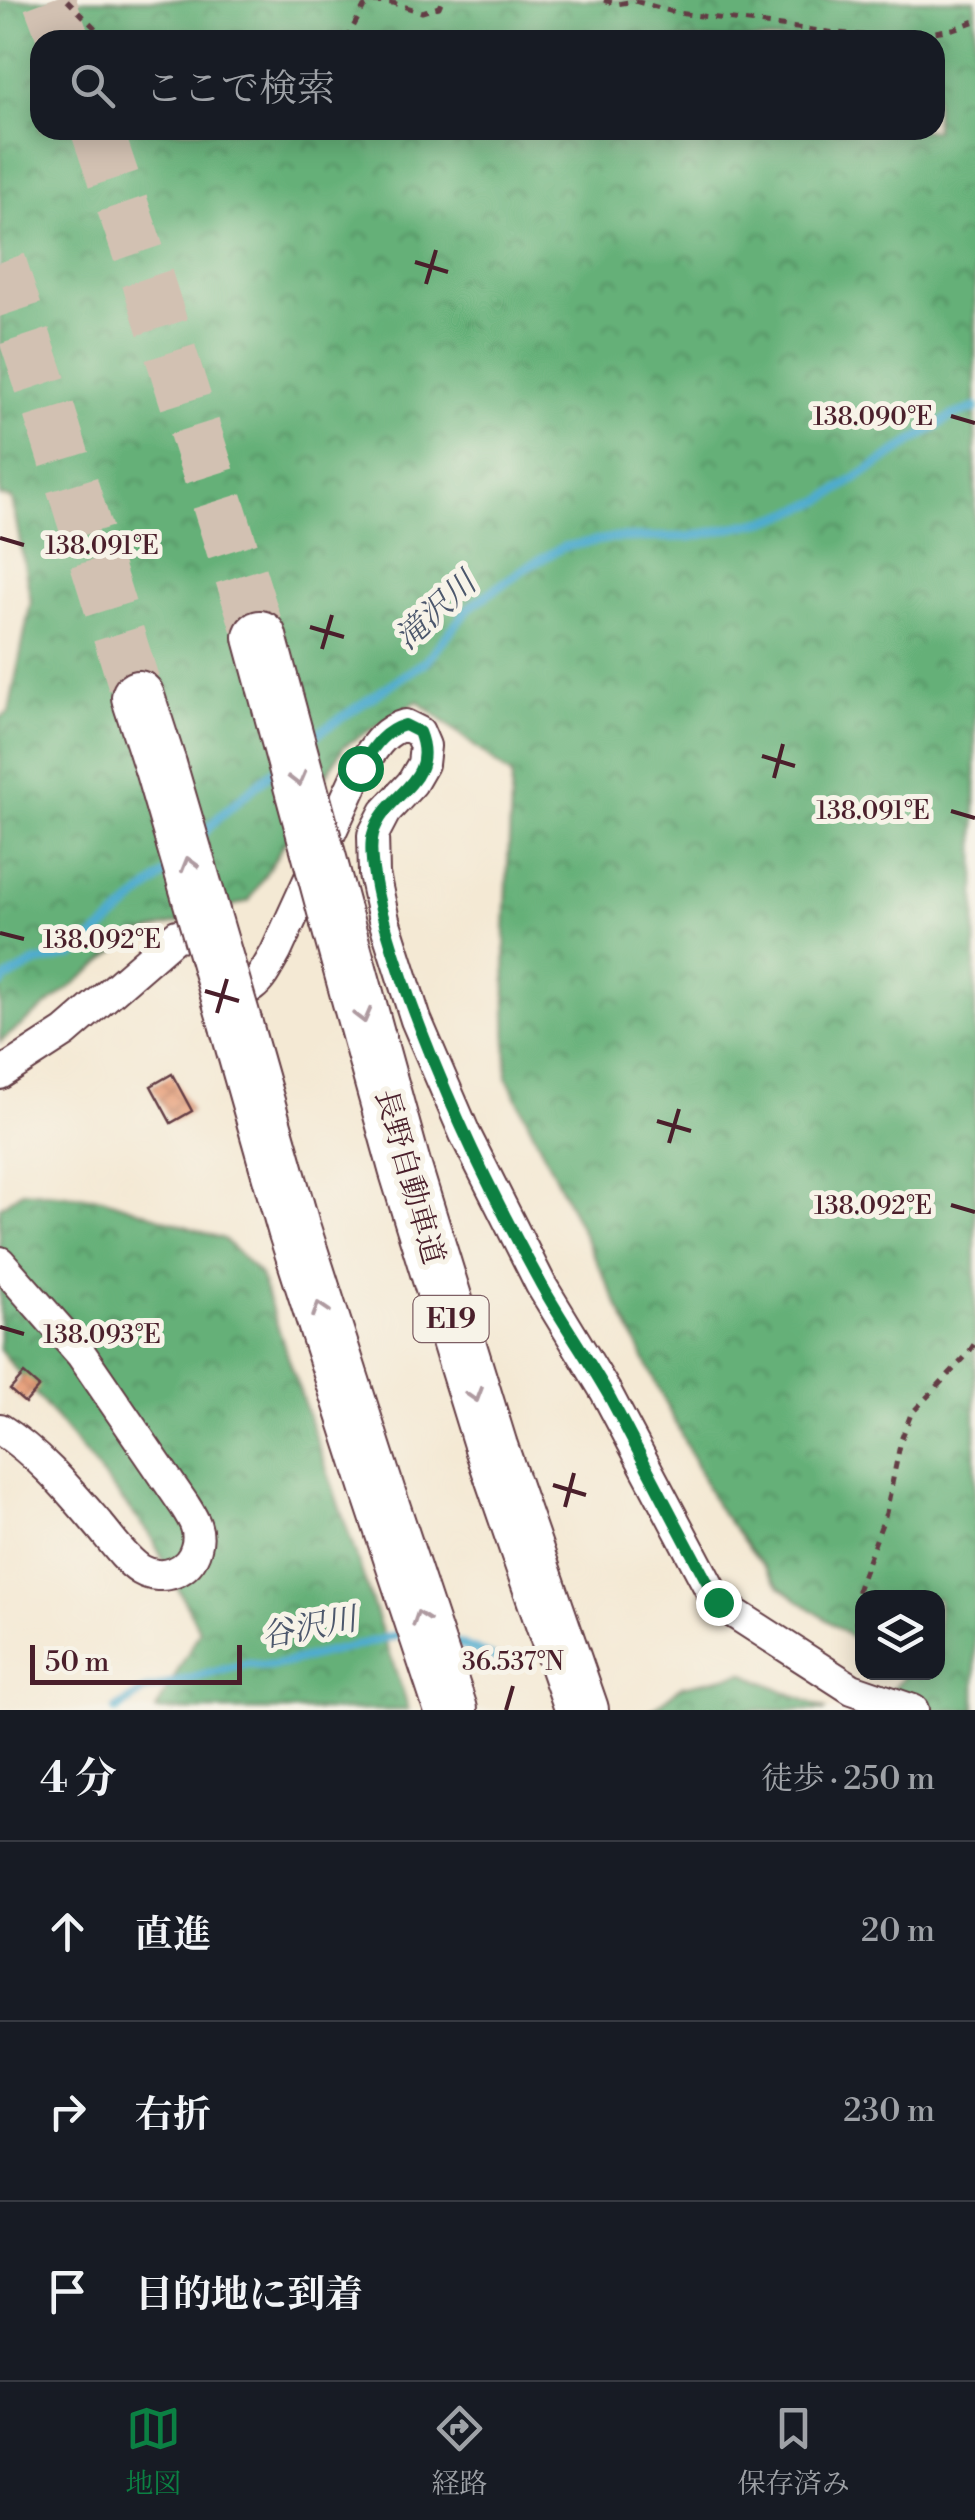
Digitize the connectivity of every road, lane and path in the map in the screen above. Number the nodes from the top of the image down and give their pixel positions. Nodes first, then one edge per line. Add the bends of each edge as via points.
1 (67, 0) edge
2 (442, 0) edge
3 (604, 0) edge
4 (635, 0) edge
5 (975, 21) edge
6 (98, 30) edge
7 (351, 30) edge
8 (813, 30) edge
9 (945, 30) edge
10 (266, 661) tunnel mouth
11 (138, 697) tunnel mouth
12 (0, 1074) edge
13 (0, 1262) edge
14 (975, 1343) edge
15 (0, 1429) edge
16 (858, 1590) edge
17 (452, 1710) edge
18 (582, 1710) edge
19 (913, 1710) edge

1 - 6 path
2 - 7 path via 422,12 374,2
3 - 4 path
4 - 8 path
5 - 9 path
10 -> 18 highway, 長野自動車道 / E19, bridge via 410,1187
17 -> 11 highway, bridge via 294,1229
12 - 19 street via 65,1032 177,935 196,936 210,950 211,966 198,986 213,994 249,991 276,952 360,768 393,728 419,732 423,764 372,835 384,920 416,1020 465,1134 541,1285 718,1602 852,1689
13 - 15 street via 81,1354 198,1526 192,1560 160,1576 142,1570 34,1453
14 - 16 path via 910,1414 886,1513

